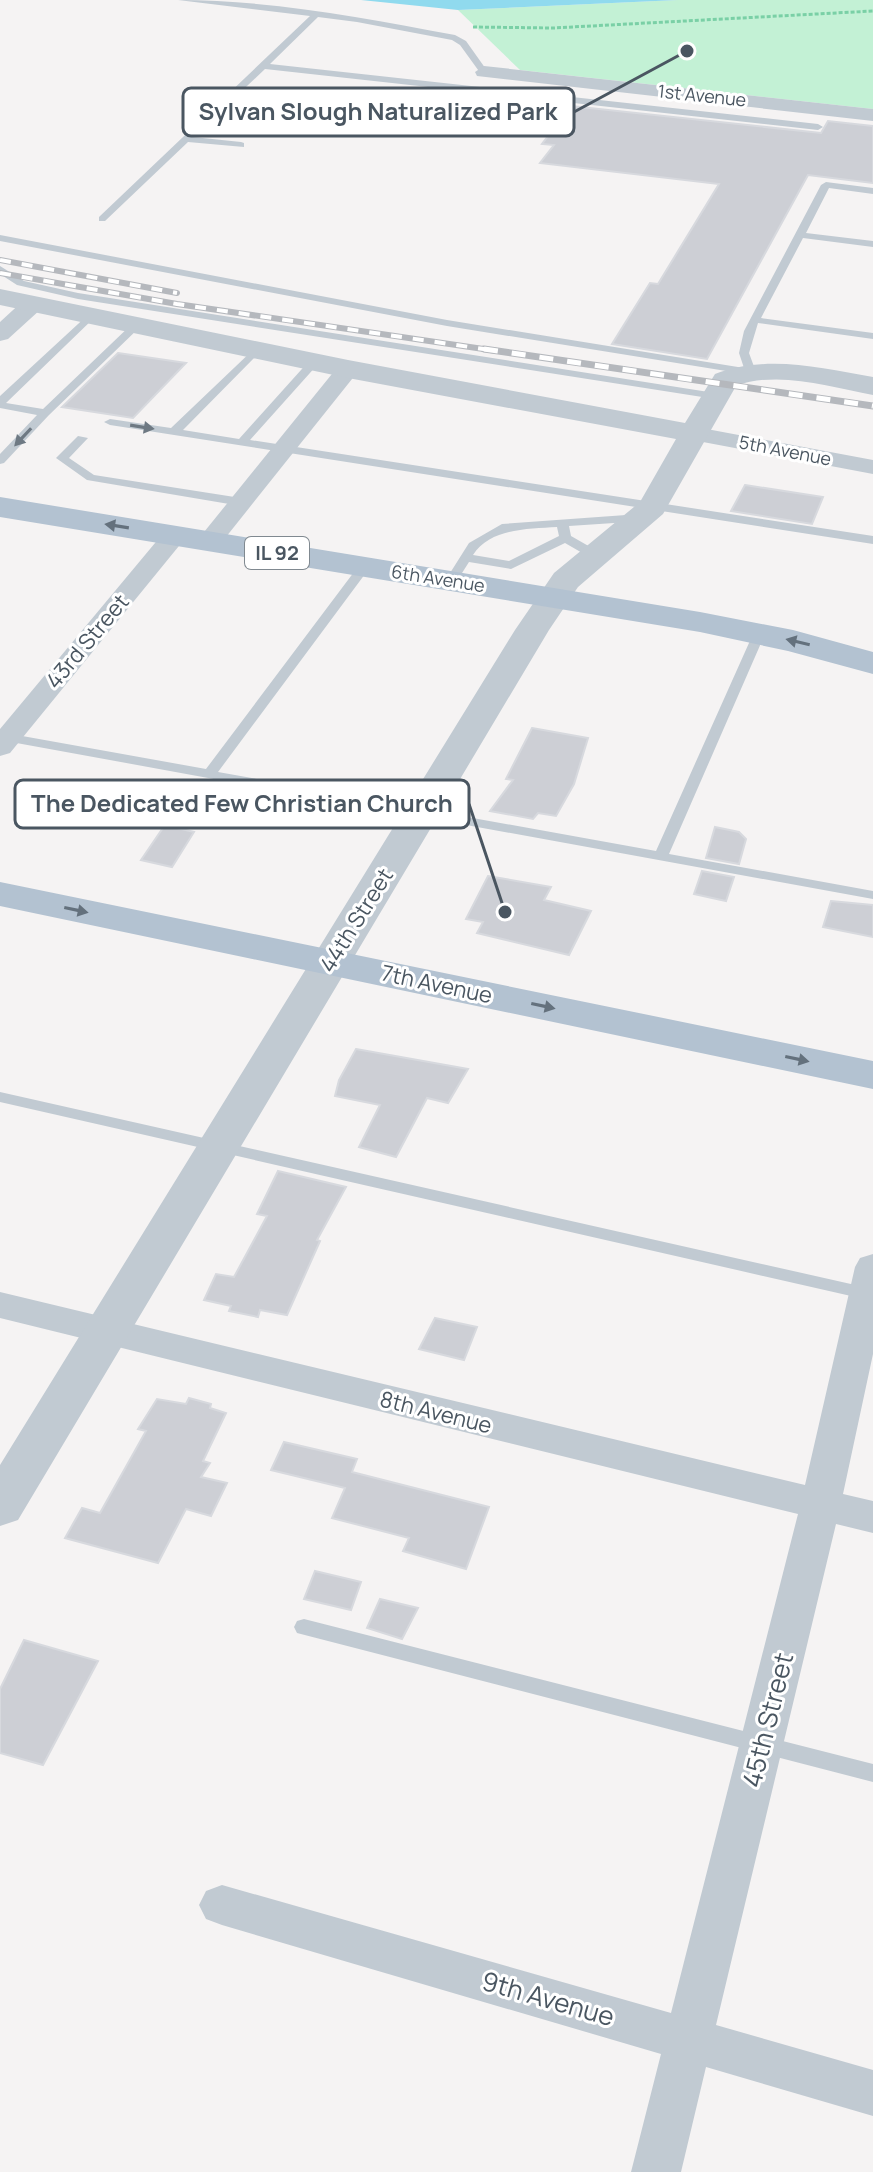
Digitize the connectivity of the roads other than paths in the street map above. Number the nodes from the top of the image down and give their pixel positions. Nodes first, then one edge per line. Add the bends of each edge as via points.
1 (182, 0) edge
2 (316, 15) junction
3 (263, 66) junction
4 (492, 79) junction
5 (873, 115) edge
6 (818, 127) dead end
7 (186, 139) junction
8 (241, 145) dead end
9 (873, 191) edge
10 (102, 219) dead end
11 (800, 235) junction
12 (0, 238) edge
13 (873, 244) edge
14 (0, 269) edge
15 (0, 297) edge
16 (33, 304) junction
17 (91, 315) junction
18 (756, 320) junction
19 (137, 325) junction
20 (0, 334) edge
21 (873, 336) edge
22 (256, 350) junction
23 (314, 362) junction
24 (348, 369) junction
25 (751, 372) junction
26 (873, 386) edge
27 (715, 396) junction
28 (0, 404) edge
29 (45, 413) junction
30 (110, 422) dead end
31 (174, 432) junction
32 (696, 434) junction
33 (82, 438) dead end
34 (241, 443) junction
35 (283, 449) junction
36 (0, 461) edge
37 (873, 467) edge
38 (241, 502) junction
39 (2, 510) edge
40 (646, 512) junction
41 (562, 523) junction
42 (174, 536) junction
43 (565, 538) junction
44 (873, 540) edge
45 (209, 542) junction
46 (595, 555) junction
47 (364, 567) junction
48 (459, 570) junction
49 (553, 597) junction
50 (759, 634) junction
51 (873, 663) edge
52 (3, 740) edge
53 (210, 773) junction
54 (422, 813) junction
55 (661, 856) junction
56 (0, 894) edge
57 (873, 895) edge
58 (329, 962) junction
59 (873, 1075) edge
60 (0, 1097) edge
61 (218, 1145) junction
62 (871, 1285) edge
63 (0, 1305) edge
64 (105, 1332) junction
65 (821, 1504) junction
66 (0, 1507) edge
67 (873, 1517) edge
68 (304, 1627) dead end
69 (763, 1743) junction
70 (873, 1773) edge
71 (222, 1905) dead end
72 (689, 2041) junction
73 (873, 2093) edge
74 (656, 2172) edge

1 - 2 lane
2 - 3 lane
2 - 4 lane via 455,38
3 - 4 lane
3 - 7 lane
4 - 5 street, 1st Avenue
4 - 6 lane
7 - 8 lane
7 - 10 lane
9 - 11 lane via 826,185
11 - 13 lane
11 - 18 lane
12 - 25 lane via 447,323
14 - 27 lane via 21,283 93,299
15 - 16 street
16 - 17 street
16 - 20 street
17 - 19 street
17 - 28 lane
18 - 21 lane
18 - 25 lane via 744,353
19 - 22 street
19 - 29 lane
22 - 23 street
22 - 31 lane
23 - 24 street
23 - 34 lane
24 - 32 street
24 - 35 street
25 - 26 street
25 - 27 street, 44th Street via 725,380
27 - 32 street, 44th Street
28 - 29 lane
29 -> 36 lane
30 -> 31 lane
31 - 34 lane
32 - 37 street, 5th Avenue
32 - 40 street, 44th Street
33 - 38 lane via 62,458 91,478
34 - 35 lane
35 - 38 street
35 - 40 lane
38 - 45 street
42 -> 39 main road, 6th Avenue / IL 92
40 - 41 lane
40 - 44 lane
40 - 46 street, 44th Street
41 - 43 lane
41 - 48 lane via 506,527 473,546
42 - 45 main road, 6th Avenue / IL 92
42 - 52 street, 43rd Street
43 - 46 lane
43 - 48 lane via 528,552 511,565
45 - 47 main road, 6th Avenue / IL 92
46 - 49 street, 44th Street
47 - 48 main road, 6th Avenue / IL 92
47 - 53 lane
48 - 49 main road, 6th Avenue / IL 92
49 - 50 main road, 6th Avenue / IL 92
49 - 54 street, 44th Street
51 -> 50 main road, 6th Avenue / IL 92
50 - 55 lane
52 - 53 lane
53 - 54 lane
54 - 55 lane
54 - 58 street, 44th Street
55 - 57 lane
56 -> 58 main road, 7th Avenue
58 -> 59 main road, 7th Avenue
58 - 61 street, 44th Street
60 - 61 lane
61 - 62 lane
61 - 64 street, 44th Street
62 - 65 street, 45th Street
63 - 64 street, 8th Avenue
64 - 65 street, 8th Avenue
64 - 66 street, 44th Street
65 - 67 street, 8th Avenue
65 - 69 street, 45th Street
68 - 69 lane
69 - 70 lane
69 - 72 street, 45th Street
71 - 72 street, 9th Avenue
72 - 73 street, 9th Avenue
72 - 74 street, 45th Street

